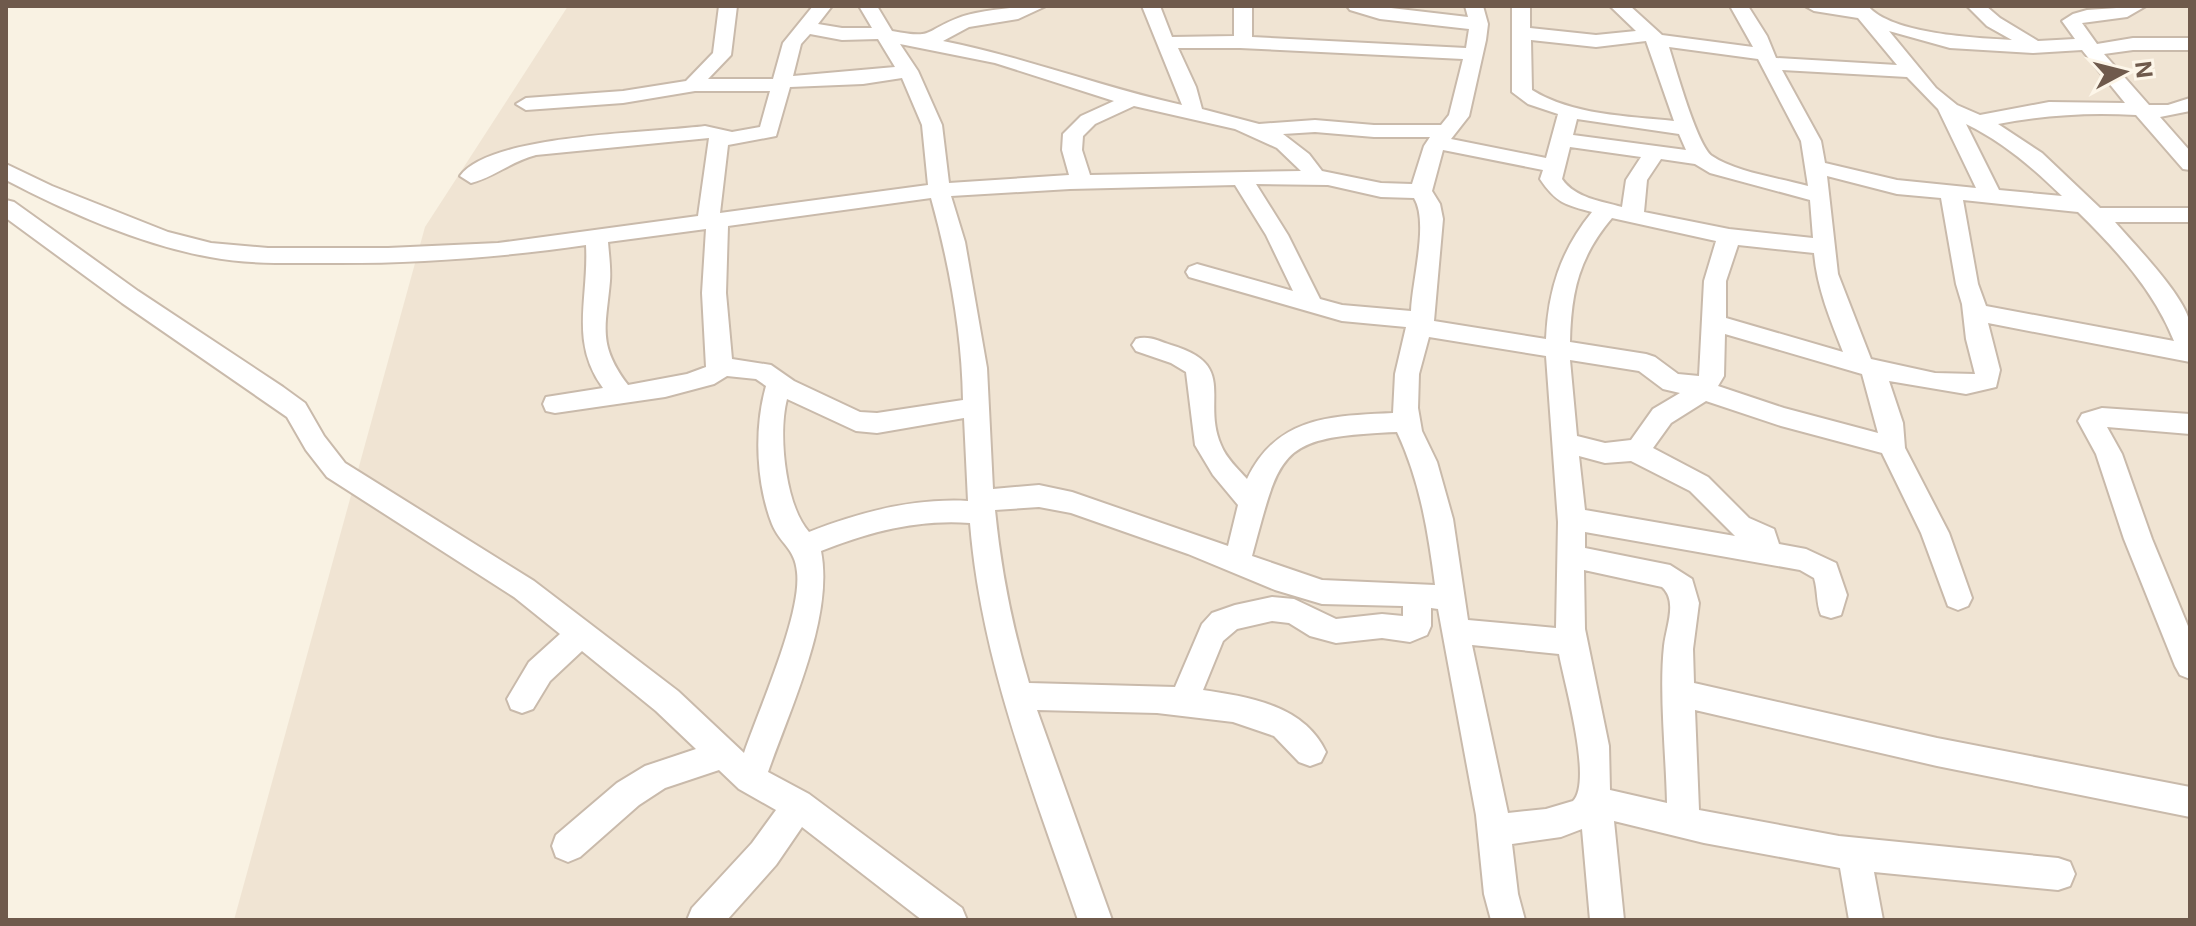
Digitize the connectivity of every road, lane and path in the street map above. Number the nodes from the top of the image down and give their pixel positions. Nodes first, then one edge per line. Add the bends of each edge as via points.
1 (728, 6) edge
2 (823, 6) edge
3 (868, 6) edge
4 (1037, 6) edge
5 (1151, 6) edge
6 (1243, 6) edge
7 (1356, 6) edge
8 (1521, 6) edge
9 (1619, 6) edge
10 (1739, 6) edge
11 (1814, 6) edge
12 (1976, 6) edge
13 (2137, 6) edge
14 (1863, 13) edge
15 (1476, 15) edge
16 (804, 27) junction
17 (1522, 33) junction
18 (885, 34) junction
19 (1655, 38) junction
20 (1240, 42) junction
21 (925, 43) junction
22 (1164, 43) junction
23 (2190, 44) edge
24 (2040, 46) junction
25 (2090, 47) junction
26 (1473, 54) junction
27 (1767, 59) junction
28 (908, 71) junction
29 (1912, 72) junction
30 (782, 83) junction
31 (695, 85) junction
32 (1132, 100) junction
33 (526, 104) dead end
34 (2190, 104) edge
35 (1947, 107) junction
36 (1569, 110) junction
37 (2145, 111) junction
38 (1193, 115) junction
39 (1620, 120) junction
40 (1977, 122) junction
41 (1688, 129) junction
42 (1257, 130) junction
43 (1442, 137) junction
44 (728, 138) junction
45 (1561, 140) junction
46 (2015, 144) junction
47 (1968, 145) junction
48 (1654, 151) junction
49 (1700, 158) junction
50 (2190, 164) edge
51 (1554, 166) junction
52 (1816, 167) junction
53 (6, 171) edge
54 (471, 176) dead end
55 (1241, 177) junction
56 (1316, 178) junction
57 (1082, 182) junction
58 (939, 190) junction
59 (1421, 191) junction
60 (1951, 193) junction
61 (1820, 196) junction
62 (1991, 196) junction
63 (6, 207) edge
64 (2087, 210) junction
65 (1620, 212) junction
66 (2190, 215) edge
67 (712, 222) junction
68 (596, 235) junction
69 (1728, 238) junction
70 (1826, 246) junction
71 (1197, 272) dead end
72 (1312, 306) junction
73 (1974, 312) junction
74 (1714, 323) junction
75 (1420, 324) junction
76 (1144, 345) dead end
77 (1559, 347) junction
78 (2190, 349) edge
79 (720, 366) junction
80 (1866, 366) junction
81 (779, 382) junction
82 (1699, 388) junction
83 (621, 394) junction
84 (555, 404) dead end
85 (976, 407) junction
86 (1407, 422) junction
87 (2190, 424) edge
88 (1564, 442) junction
89 (1892, 446) junction
90 (1633, 450) junction
91 (1254, 504) junction
92 (981, 507) junction
93 (1572, 519) junction
94 (805, 546) junction
95 (1767, 553) junction
96 (1571, 556) junction
97 (1237, 562) junction
98 (1417, 595) junction
99 (1450, 598) junction
100 (1958, 598) dead end
101 (1831, 606) dead end
102 (1455, 631) junction
103 (580, 636) junction
104 (1571, 642) junction
105 (2190, 666) edge
106 (1679, 693) junction
107 (1019, 697) junction
108 (522, 699) dead end
109 (1183, 703) junction
110 (1310, 752) dead end
111 (721, 755) junction
112 (750, 779) junction
113 (1595, 802) junction
114 (2190, 802) edge
115 (798, 805) junction
116 (1683, 822) junction
117 (1493, 830) junction
118 (568, 846) dead end
119 (1852, 853) junction
120 (2058, 874) dead end
121 (1501, 911) edge
122 (704, 920) edge
123 (950, 920) edge
124 (1095, 920) edge
125 (1607, 920) edge
126 (1866, 920) edge

1 - 31 street via 722,55
2 - 16 street
3 - 18 street
4 - 21 street via 964,22
5 - 22 street
6 - 20 street
7 - 15 street via 1380,14
8 - 17 street
9 - 19 street
10 - 27 street
11 - 14 street
12 - 24 street via 2007,31
13 - 25 street via 2125,14 2071,21
14 - 24 street via 1950,42
14 - 29 street
15 - 26 street
16 - 18 street
16 - 30 street via 792,43
17 - 19 street via 1596,41
17 - 36 street via 1522,92
18 - 21 street
18 - 28 street
19 - 27 street
19 - 41 street
20 - 22 street
20 - 26 street
21 - 32 street via 999,58
22 - 38 street via 1189,87
23 - 25 street
24 - 25 street
25 - 37 street
26 - 43 street via 1459,116
27 - 29 street
27 - 52 street via 1811,141
28 - 30 street
28 - 58 street via 932,125
29 - 35 street
30 - 31 street
30 - 44 street via 769,132
31 - 33 street
32 - 38 street
32 - 57 street via 1088,120 1073,134
34 - 37 street
35 - 40 street
35 - 47 street
36 - 39 street
36 - 45 street
37 - 40 street via 2049,108
37 - 50 street
38 - 42 street
39 - 41 street
39 - 48 street
40 - 46 street
41 - 49 street
42 - 43 street via 1315,126
42 - 56 street via 1305,158
43 - 51 street
43 - 59 street
44 - 54 street via 705,132 531,148
44 - 67 street via 717,142
45 - 48 street
45 - 51 street
46 - 47 street
46 - 64 street via 2048,167
47 - 62 street
48 - 49 street
48 - 65 street
49 - 61 street via 1717,168
51 - 65 street via 1551,179 1560,192
52 - 60 street via 1897,187
52 - 61 street
53 - 68 street via 162,238 211,250 388,256 498,250
55 - 56 street
55 - 57 street
55 - 72 street
56 - 59 street
57 - 58 street
58 - 67 street
58 - 85 street via 954,242 975,368
59 - 75 street via 1432,219
60 - 62 street
60 - 73 street
61 - 70 street
62 - 64 street
63 - 103 street via 296,410 336,470 524,589
64 - 66 street
64 - 78 street via 2139,261 2174,312
65 - 69 street
65 - 77 street via 1588,225 1574,249 1559,298
67 - 68 street
67 - 79 street
68 - 83 street via 595,343 603,370
69 - 70 street
69 - 74 street via 1715,281
70 - 80 street via 1836,305
71 - 72 street
72 - 75 street
73 - 78 street
73 - 80 street via 1988,370 1987,381 1977,387
74 - 80 street
74 - 82 street via 1712,376
75 - 77 street
75 - 86 street via 1407,374
76 - 91 street via 1199,370 1208,445
77 - 82 street via 1646,363 1672,383
77 - 88 street
79 - 81 street via 762,371
79 - 83 street via 708,378
80 - 89 street via 1888,412
81 - 85 street via 856,421 877,423
81 - 94 street via 771,413 776,493 786,525
82 - 89 street via 1781,417
82 - 90 street via 1662,416
83 - 84 street
85 - 92 street
86 - 91 street via 1341,426 1298,437 1266,466
86 - 99 street via 1440,519
87 - 105 street via 2102,417 2091,421 2109,454
88 - 90 street via 1605,453
88 - 93 street
89 - 100 street via 1935,533
90 - 95 street via 1699,484 1739,526 1764,537
91 - 97 street
92 - 94 street via 888,516
92 - 97 street via 1039,496 1072,503
92 - 107 street via 993,601
93 - 95 street
93 - 96 street
94 - 112 street via 812,575 803,629
95 - 101 street via 1806,560 1826,571
96 - 104 street
96 - 106 street via 1670,577 1682,587
97 - 98 street via 1322,592
98 - 99 street
98 - 109 street via 1417,626 1410,630 1382,626 1336,631 1294,611 1272,609 1222,622 1212,633
99 - 102 street
102 - 104 street
102 - 117 street
103 - 108 street via 539,671
103 - 111 street via 667,701
104 - 113 street via 1596,757
106 - 114 street
106 - 116 street
107 - 109 street
107 - 124 street
109 - 110 street via 1264,715 1284,725
111 - 112 street
111 - 118 street via 656,776
112 - 115 street
113 - 116 street
113 - 117 street via 1557,823
113 - 125 street
115 - 122 street via 764,854
115 - 123 street
116 - 119 street
117 - 121 street
119 - 120 street
119 - 126 street

